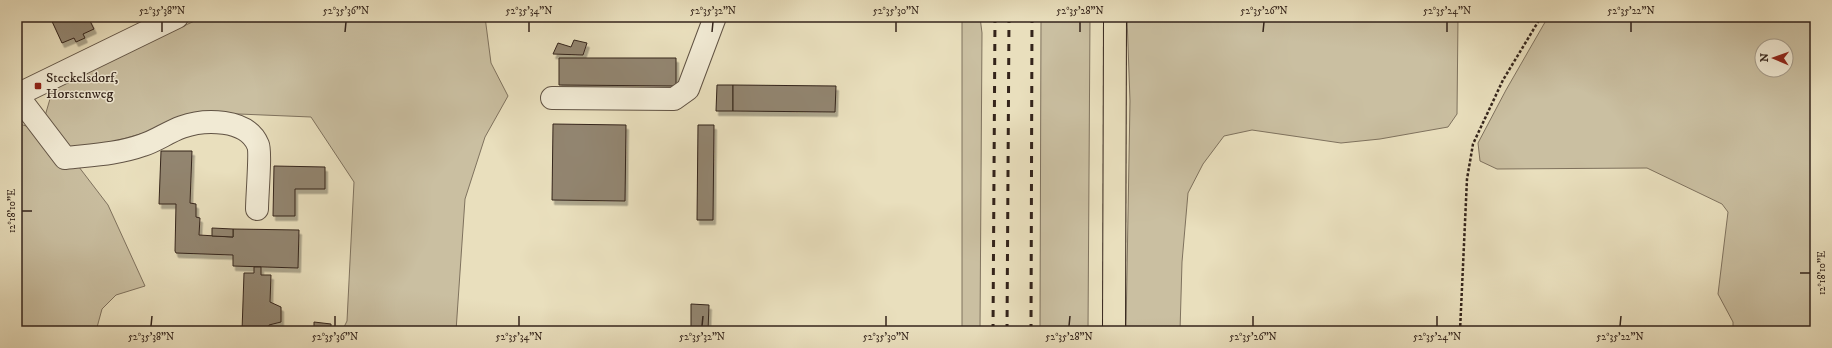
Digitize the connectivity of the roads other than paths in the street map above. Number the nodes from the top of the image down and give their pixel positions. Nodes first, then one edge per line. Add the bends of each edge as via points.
1 (133, 17) edge
2 (177, 17) edge
3 (715, 17) edge
4 (1115, 17) edge
5 (151, 28) junction
6 (17, 95) edge
7 (552, 98) dead end
8 (257, 209) dead end
9 (1114, 331) edge

1 - 5 street
2 - 5 street
3 - 7 street via 688,89 674,99
4 - 9 main road
5 - 6 street
6 - 8 street via 65,158 104,154 143,145 182,127 213,121 236,125 252,136 258,146

